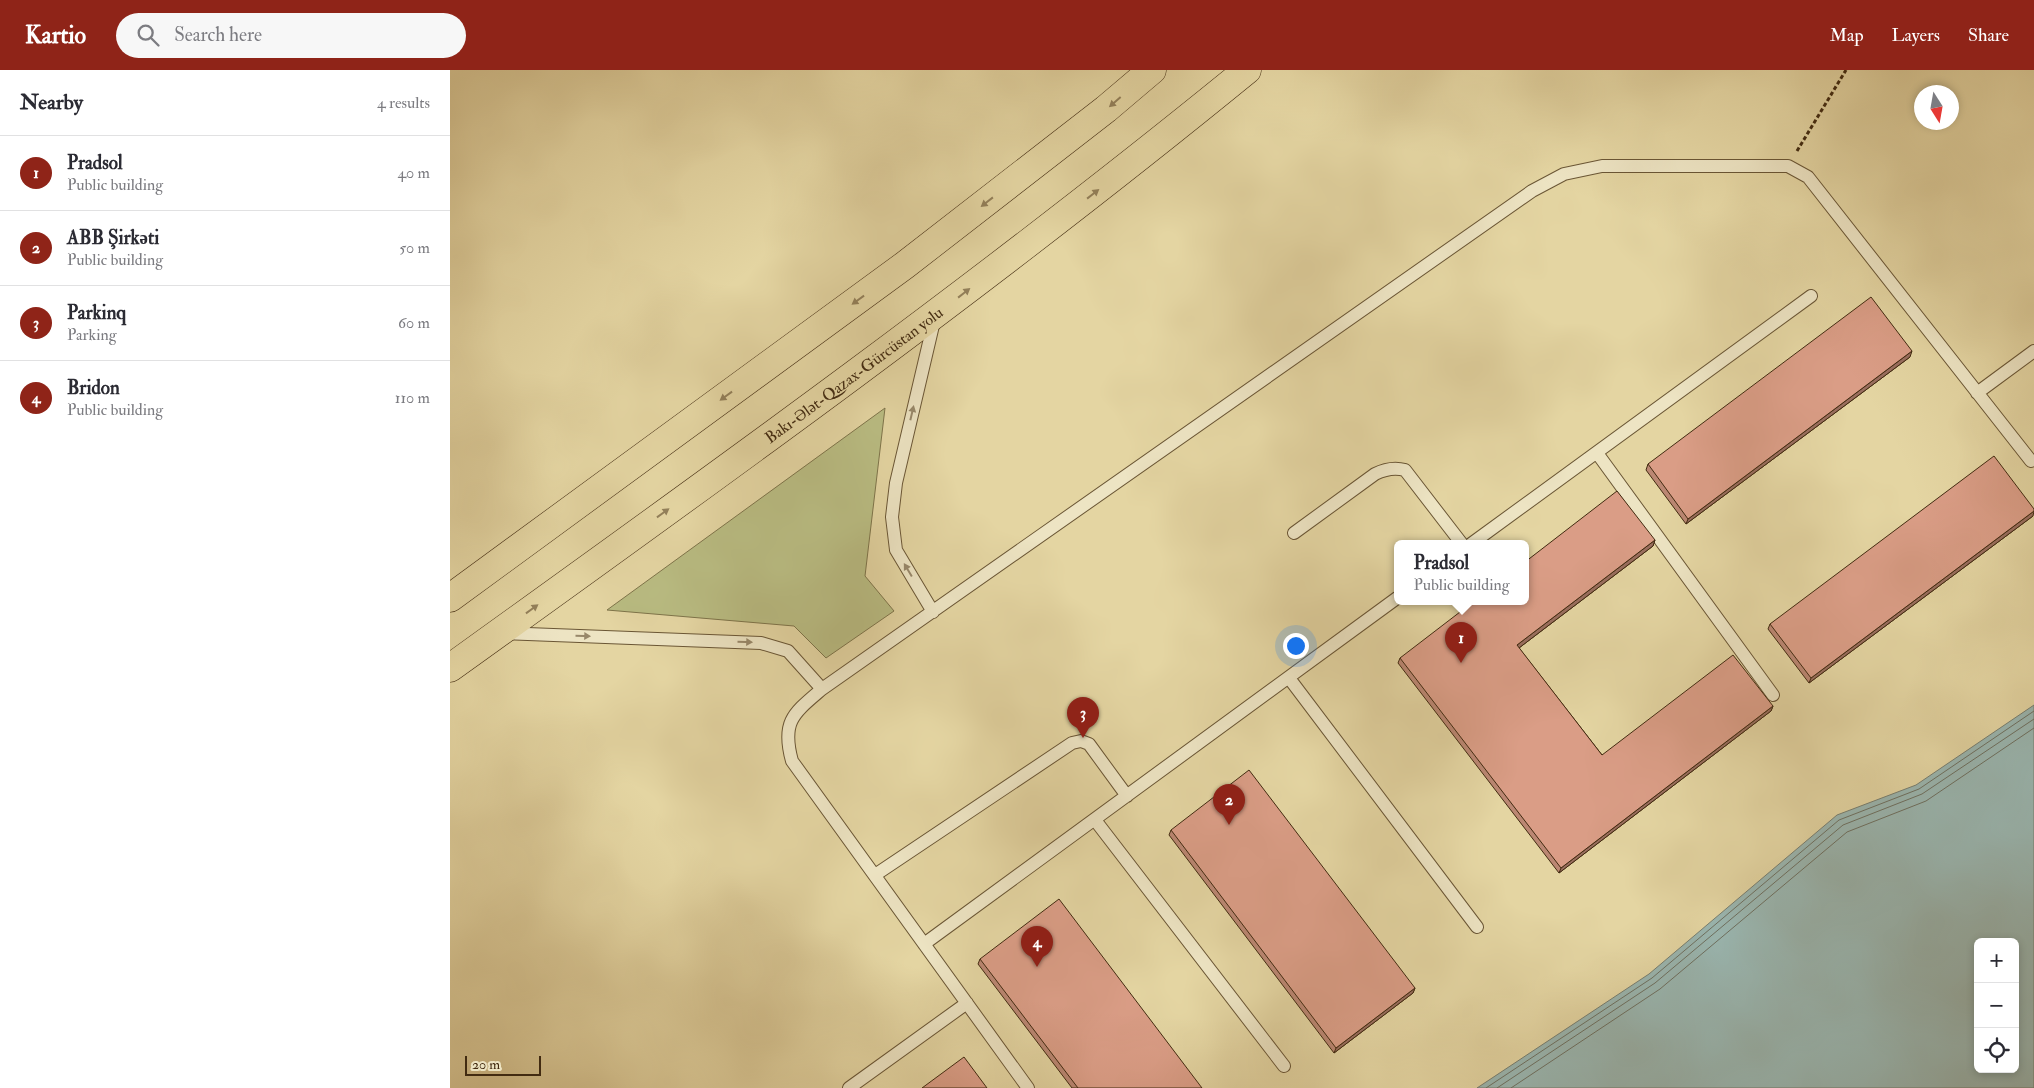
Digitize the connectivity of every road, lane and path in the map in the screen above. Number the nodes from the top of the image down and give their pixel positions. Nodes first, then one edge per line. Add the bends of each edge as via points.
1 (1152, 70) edge
2 (1247, 70) edge
3 (1846, 70) edge
4 (1788, 166) junction
5 (1811, 296) dead end
6 (936, 315) junction
7 (2034, 351) edge
8 (1977, 393) junction
9 (1597, 453) junction
10 (2031, 461) dead end
11 (1294, 533) dead end
12 (1459, 540) edge
13 (1477, 540) edge
14 (450, 598) edge
15 (1394, 600) edge
16 (933, 612) junction
17 (499, 633) junction
18 (450, 668) edge
19 (1289, 678) junction
20 (822, 689) junction
21 (1773, 695) dead end
22 (1128, 796) junction
23 (1094, 820) junction
24 (875, 875) junction
25 (1476, 927) dead end
26 (924, 944) junction
27 (967, 1003) junction
28 (1284, 1066) dead end
29 (849, 1088) edge
30 (1028, 1088) edge

1 -> 14 highway via 1106,110 905,265
6 -> 2 highway, Bakı-Ələt-Qazax-Gürcüstan yolu via 1142,156
3 - 4 path
4 - 8 lane via 1808,176
4 - 16 lane via 1602,166 1564,174 1540,187
5 - 9 lane
16 -> 6 lane via 896,550 892,517 896,483
17 -> 6 highway, Bakı-Ələt-Qazax-Gürcüstan yolu
7 - 8 lane
8 - 10 lane
9 - 13 lane
9 - 21 lane
11 - 12 lane via 1375,474 1397,468 1405,470
15 - 19 lane
16 - 20 lane
17 - 18 highway, Bakı-Ələt-Qazax-Gürcüstan yolu
17 -> 20 lane via 761,643 788,651
19 - 22 lane
19 - 25 lane
20 - 24 lane via 795,712 788,744 792,761
22 - 23 lane
22 - 24 lane via 1089,744 1081,741 1072,743
23 - 26 lane
23 - 28 lane
24 - 26 lane
26 - 27 lane
27 - 29 lane
27 - 30 lane

